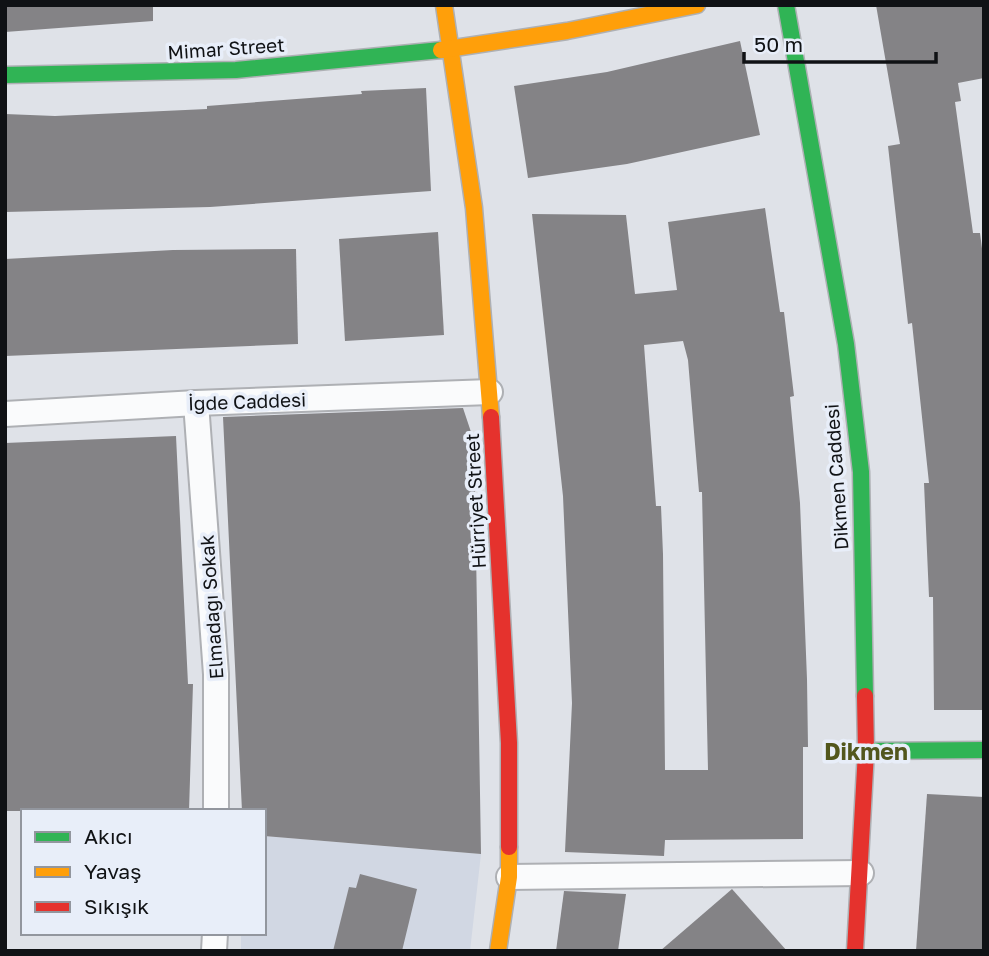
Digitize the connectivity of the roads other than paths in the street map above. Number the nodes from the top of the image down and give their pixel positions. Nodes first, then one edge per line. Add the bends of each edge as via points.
1 (444, 5) edge
2 (697, 5) edge
3 (786, 5) edge
4 (450, 50) junction
5 (5, 75) edge
6 (490, 392) junction
7 (196, 403) junction
8 (5, 414) edge
9 (984, 750) edge
10 (866, 751) junction
11 (216, 809) edge
12 (861, 873) junction
13 (509, 877) junction
14 (498, 951) edge
15 (855, 951) edge

1 - 4 main road, Hürriyet Street
2 - 4 main road, Mimar Street
3 - 10 main road, Dikmen Caddesi via 846,344 859,459
4 - 5 main road, Mimar Street via 170,73
4 - 6 main road, Hürriyet Street via 474,208
6 - 7 street, İğde Caddesi
6 - 13 main road, Hürriyet Street via 509,743
7 - 8 street, İğde Caddesi
7 - 11 street, Elmadağı Sokak via 216,674
9 - 10 main road
10 - 12 main road, Dikmen Caddesi
12 - 13 street
12 - 15 main road, Dikmen Caddesi
13 - 14 main road, Hürriyet Street

